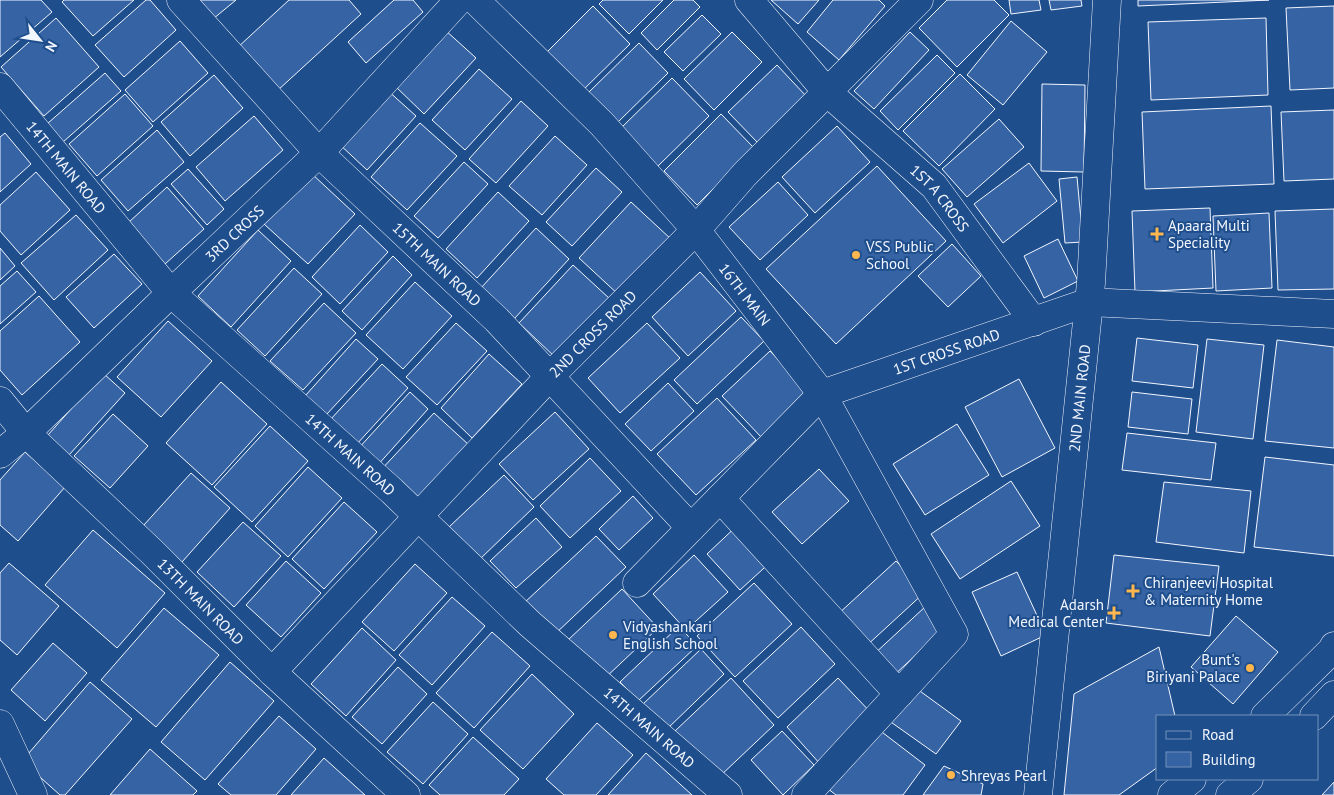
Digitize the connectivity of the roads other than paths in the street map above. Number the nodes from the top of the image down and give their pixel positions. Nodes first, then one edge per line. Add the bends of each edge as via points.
1 (182, 0) edge
2 (459, 0) edge
3 (475, 0) edge
4 (749, 0) edge
5 (919, 0) edge
6 (1107, 0) edge
7 (0, 87) edge
8 (828, 92) junction
9 (319, 153) junction
10 (696, 230) junction
11 (171, 293) junction
12 (1089, 302) junction
13 (1334, 314) edge
14 (1034, 322) junction
15 (550, 376) junction
16 (822, 394) junction
17 (0, 401) edge
18 (26, 433) junction
19 (0, 454) edge
20 (720, 498) junction
21 (417, 516) junction
22 (691, 528) junction
23 (637, 583) dead end
24 (1334, 646) edge
25 (272, 672) junction
26 (899, 694) junction
27 (1334, 695) edge
28 (1266, 715) edge
29 (1315, 715) edge
30 (0, 724) edge
31 (1191, 780) edge
32 (1248, 780) edge
33 (32, 795) edge
34 (406, 795) edge
35 (728, 795) edge
36 (806, 795) edge
37 (1038, 795) edge
38 (1172, 795) edge
39 (1230, 795) edge

1 - 9 street, 15TH MAIN ROAD
2 - 9 street, 3RD CROSS
3 - 10 street, 16TH MAIN via 602,124
4 - 8 street, 1ST A CROSS
5 - 8 street, 2ND CROSS ROAD
6 - 12 street, 2ND MAIN ROAD
7 - 11 street, 14TH MAIN ROAD
8 - 10 street, 2ND CROSS ROAD via 745,174
8 - 14 street, 1ST A CROSS via 934,186
9 - 11 street, 3RD CROSS
9 - 15 street, 15TH MAIN ROAD via 497,320
10 - 15 street, 2ND CROSS ROAD
10 - 16 street, 16TH MAIN
11 - 18 street, 3RD CROSS
11 - 21 street, 14TH MAIN ROAD
12 - 13 street, 1ST CROSS ROAD
12 - 14 street, 1ST CROSS ROAD
12 - 37 street, 2ND MAIN ROAD
14 - 16 street, 1ST CROSS ROAD
15 - 21 street, 2ND CROSS ROAD
15 - 22 street, 15TH MAIN ROAD
16 - 20 street, 1ST CROSS ROAD
16 - 26 street, 16TH MAIN via 954,634
17 - 18 street, 13TH MAIN ROAD
18 - 19 street, 3RD CROSS
18 - 25 street, 13TH MAIN ROAD
20 - 22 street, 1ST CROSS ROAD
20 - 26 street
21 - 25 street, 2ND CROSS ROAD
21 - 35 street, 14TH MAIN ROAD via 530,624
22 - 23 street, 1ST CROSS ROAD
24 - 28 street
25 - 34 street, 13TH MAIN ROAD
26 - 36 street
27 - 29 street
30 - 33 street
31 - 38 street
32 - 39 street

